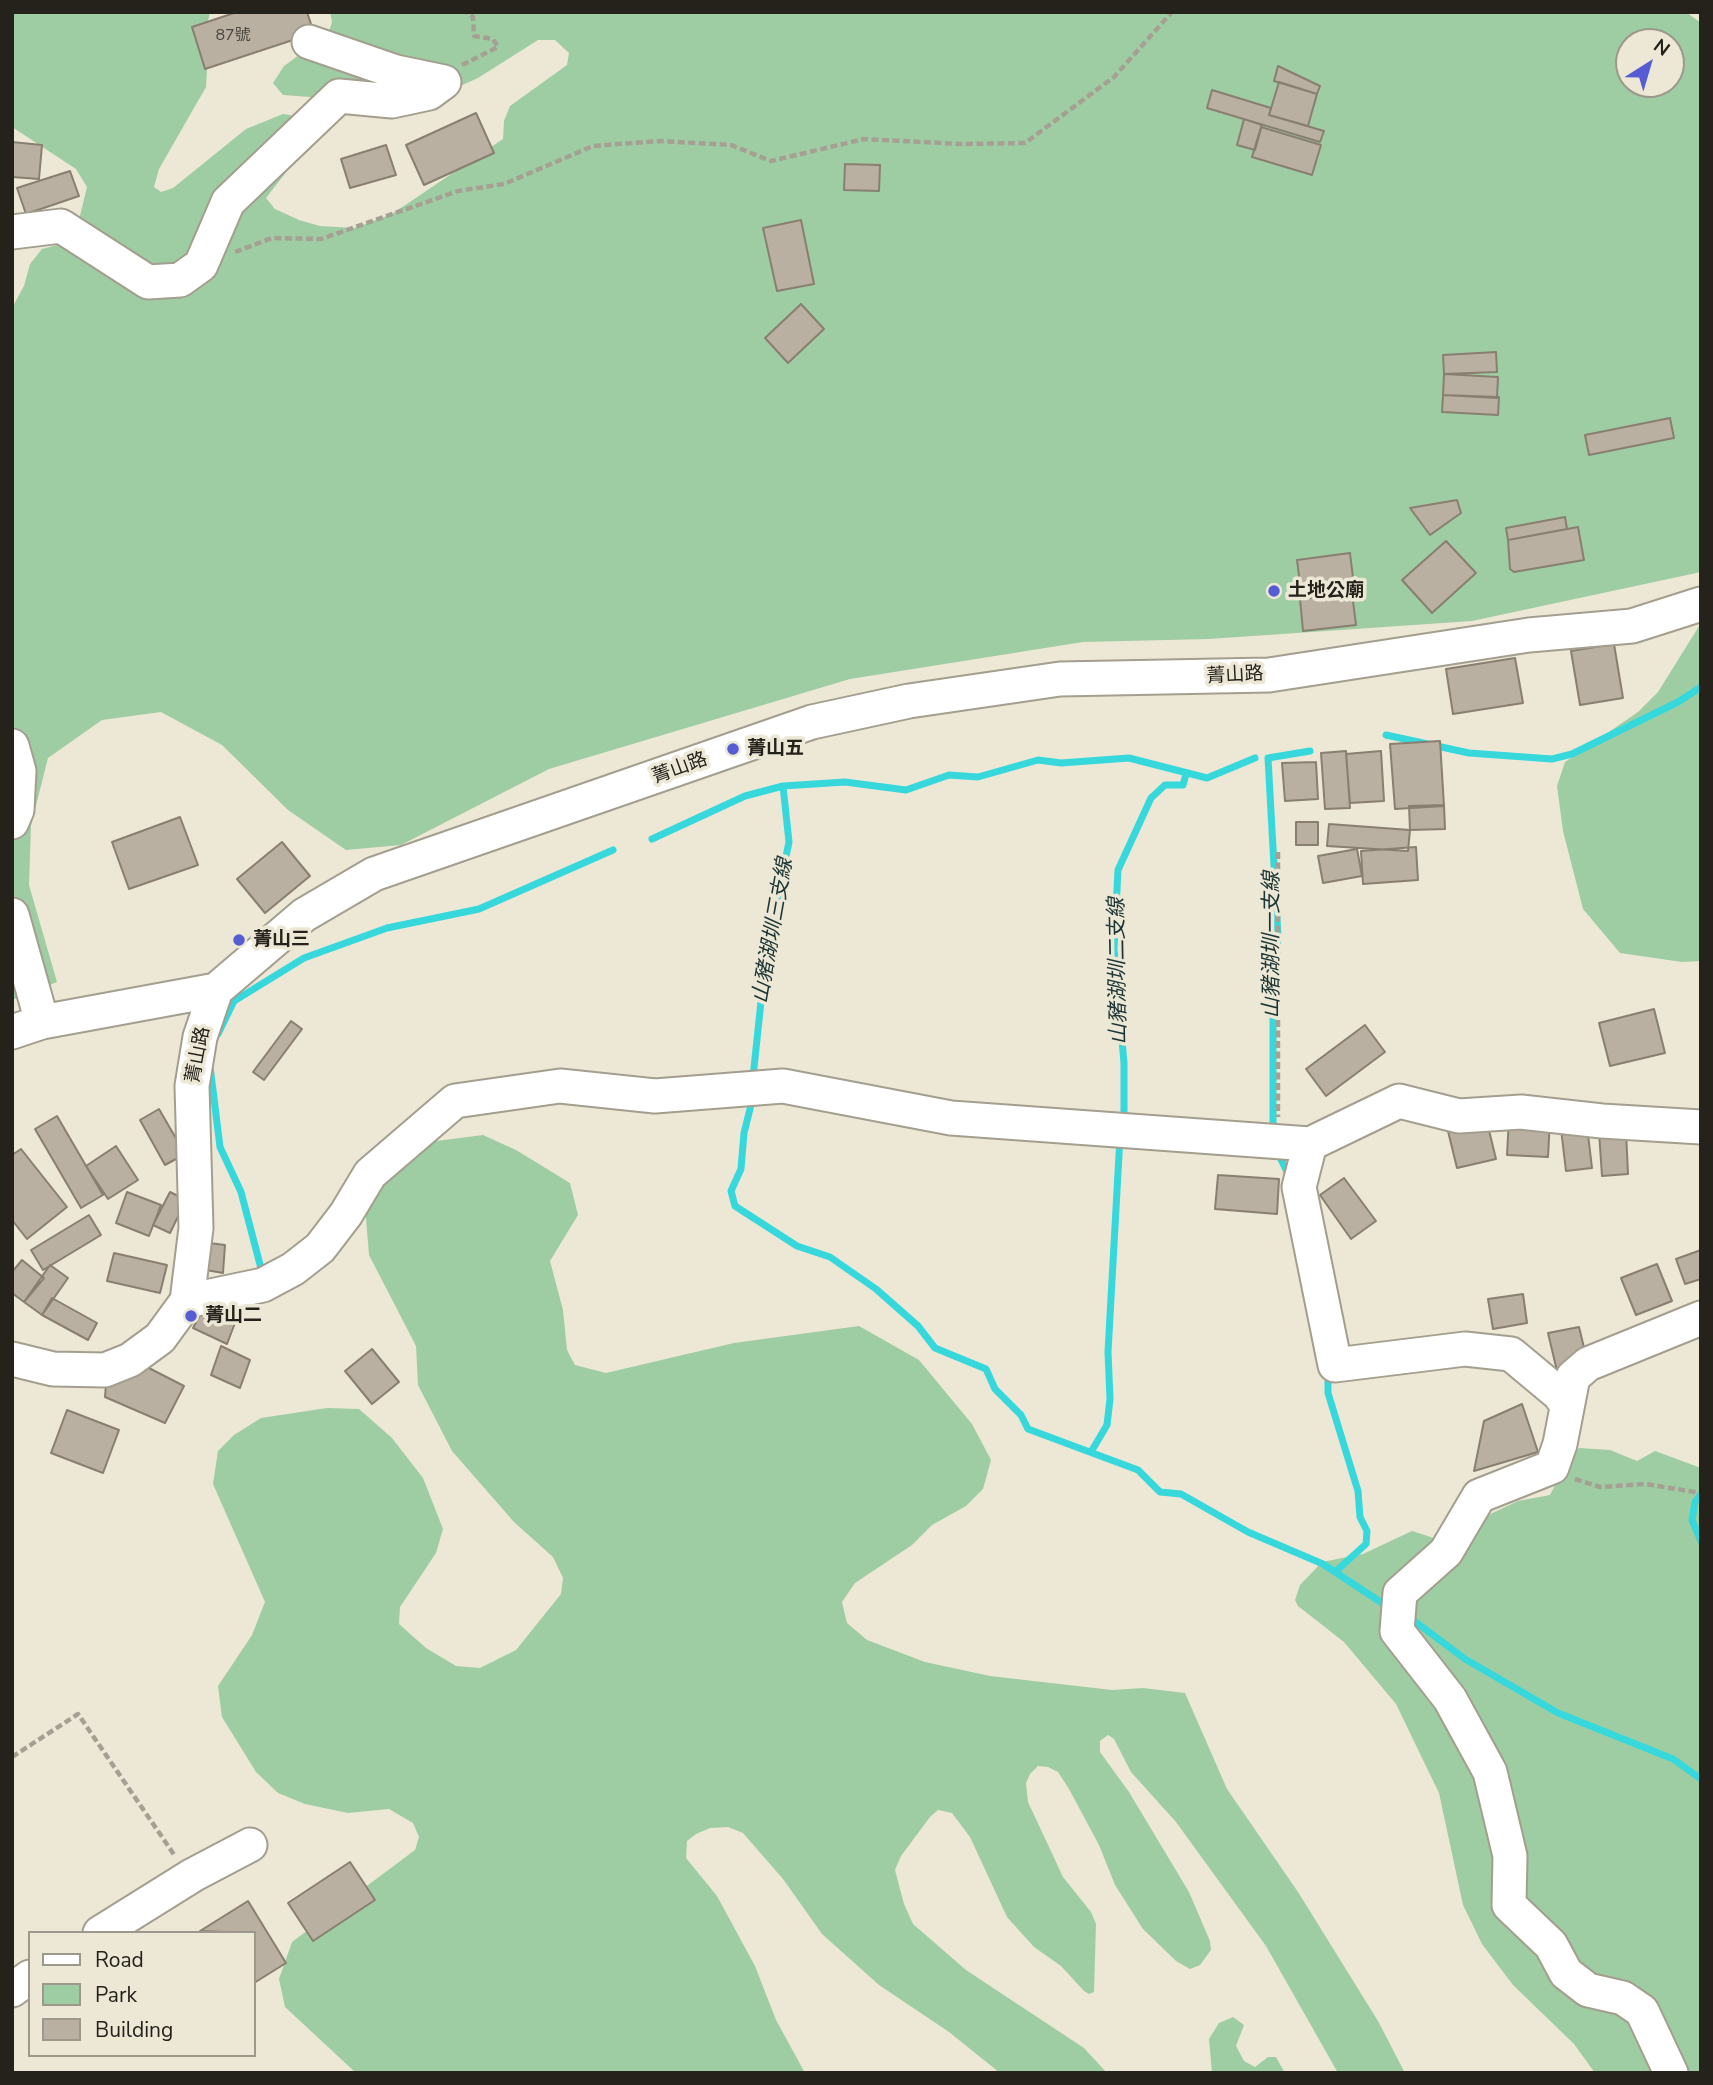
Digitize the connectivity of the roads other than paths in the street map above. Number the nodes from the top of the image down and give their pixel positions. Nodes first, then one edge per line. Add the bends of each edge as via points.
1 (309, 42) dead end
2 (12, 232) edge
3 (1701, 604) edge
4 (12, 746) edge
5 (12, 822) edge
6 (12, 915) edge
7 (216, 990) junction
8 (27, 1027) edge
9 (1701, 1127) edge
10 (1294, 1143) junction
11 (187, 1301) junction
12 (1701, 1318) edge
13 (12, 1359) edge
14 (1566, 1404) junction
15 (250, 1845) dead end
16 (103, 1931) edge
17 (28, 1978) edge
18 (12, 1990) edge
19 (1671, 2073) edge

1 - 2 street via 396,72 444,82 429,93 393,101 339,96 228,202 201,265 180,280 148,282 61,226
3 - 7 street, 菁山路 via 1632,626 1529,635 1269,675 1060,679 909,701 812,722 374,874 304,915
4 - 5 street via 19,771
6 - 8 street
7 - 8 street
7 - 11 street, 菁山路 via 200,1037 191,1086 196,1228
9 - 10 street via 1521,1112 1459,1116 1399,1101
10 - 11 street via 951,1118 783,1086 654,1096 560,1086 455,1101 370,1174 320,1248 293,1269 262,1284
10 - 14 street via 1335,1365 1465,1349 1511,1354
11 - 13 street, 菁山路 via 160,1338 130,1360 105,1370 53,1369
12 - 14 street via 1588,1364 1573,1377
14 - 19 street via 1553,1464 1479,1496 1446,1552 1399,1593 1397,1630 1450,1699 1490,1772 1510,1856 1509,1905 1551,1945 1566,1973 1588,1990 1623,1998 1642,2011
15 - 16 street
17 - 18 street

